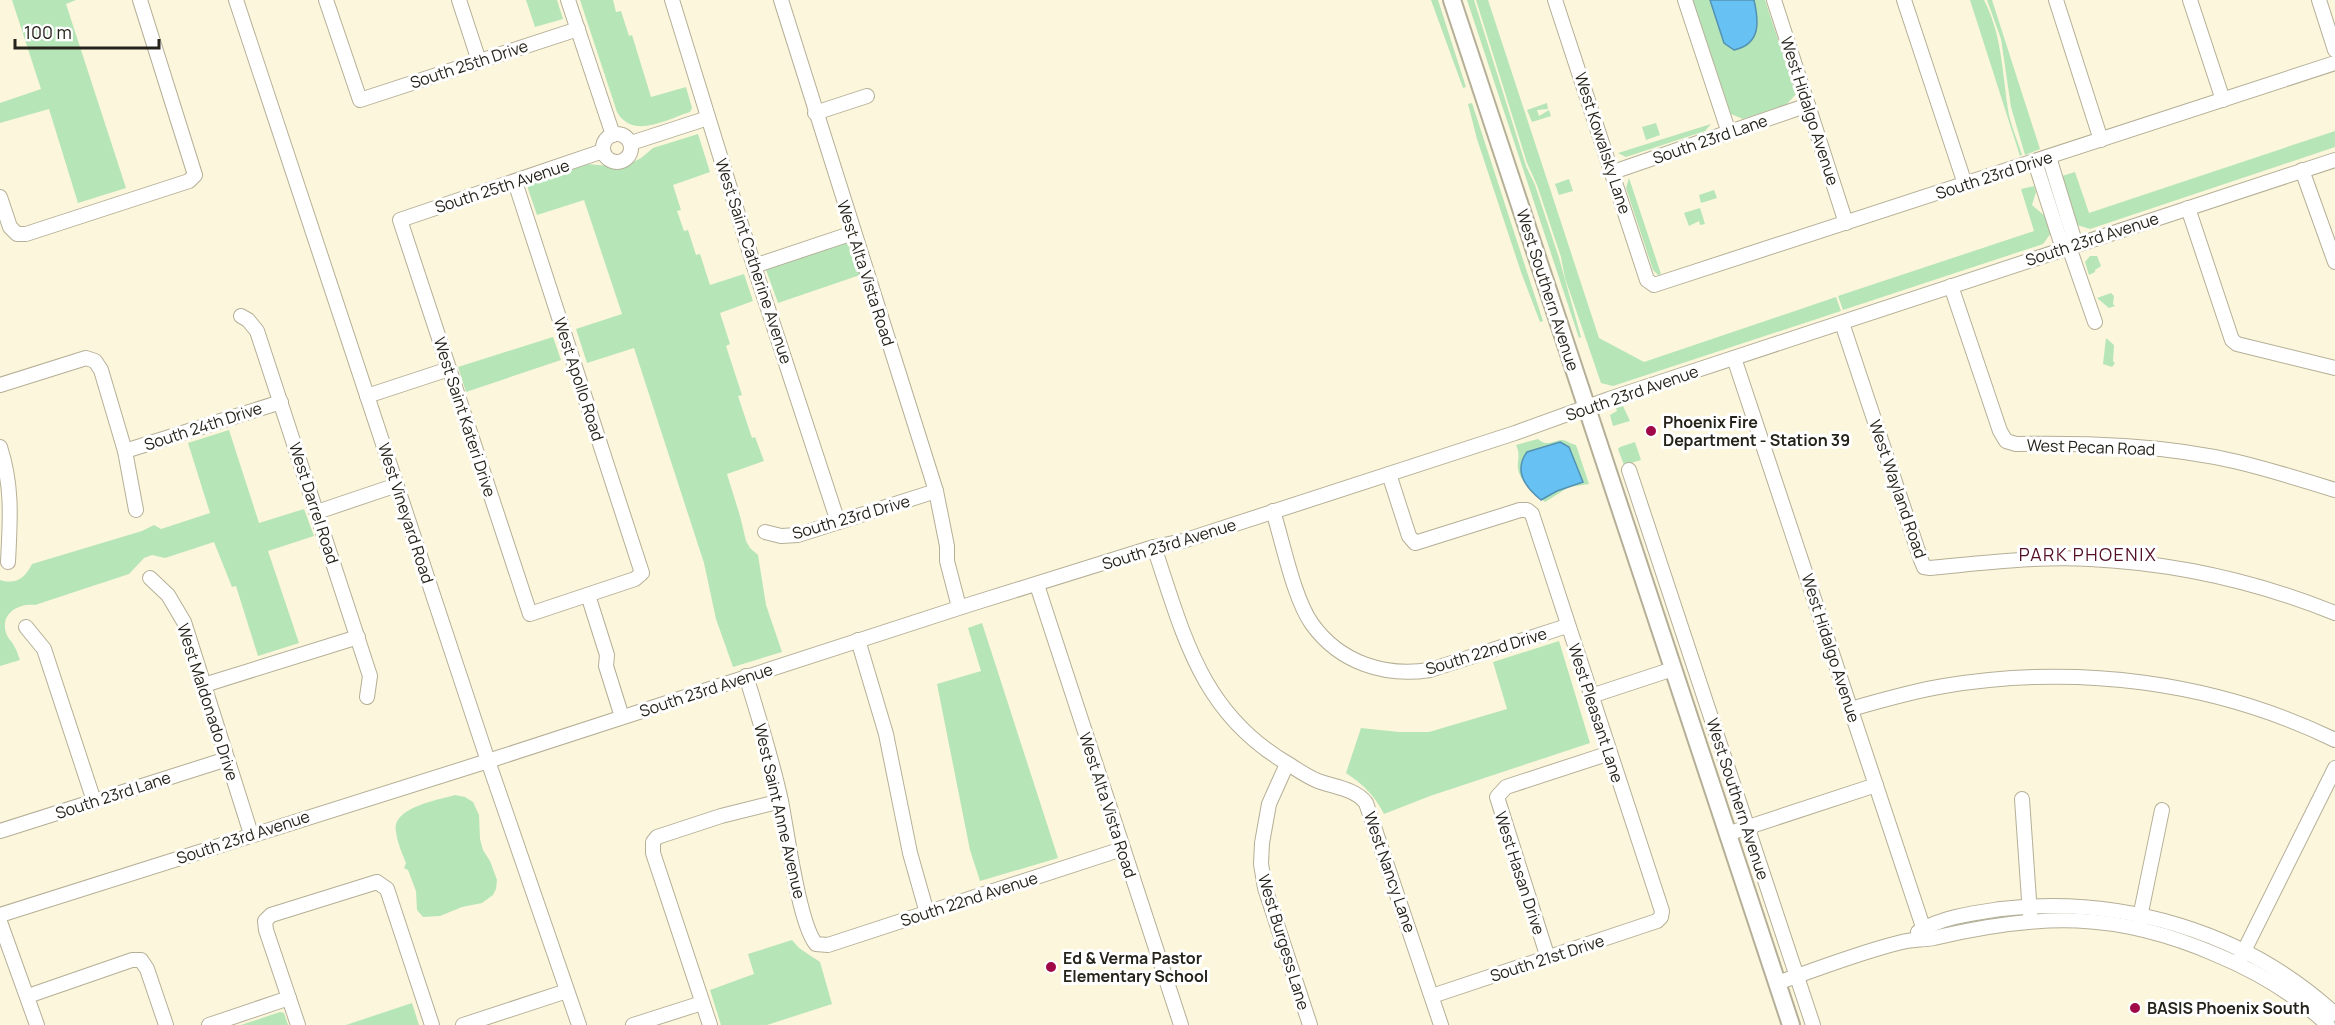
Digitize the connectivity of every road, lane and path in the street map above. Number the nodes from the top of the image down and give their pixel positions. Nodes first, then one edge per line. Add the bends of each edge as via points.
1 (140, 0) edge
2 (236, 0) edge
3 (326, 0) edge
4 (459, 0) edge
5 (568, 0) edge
6 (672, 0) edge
7 (781, 0) edge
8 (1452, 0) edge
9 (1555, 0) edge
10 (1685, 0) edge
11 (1774, 0) edge
12 (1904, 0) edge
13 (2056, 0) edge
14 (2190, 0) edge
15 (2319, 0) edge
16 (578, 29) junction
17 (2335, 50) edge
18 (479, 61) junction
19 (2335, 63) edge
20 (867, 96) dead end
21 (2223, 100) junction
22 (1808, 105) junction
23 (815, 113) junction
24 (708, 117) junction
25 (1729, 133) junction
26 (612, 135) junction
27 (2102, 140) junction
28 (631, 143) junction
29 (603, 151) junction
30 (2042, 159) junction
31 (2335, 160) edge
32 (2302, 170) junction
33 (1613, 172) junction
34 (515, 182) junction
35 (1965, 184) junction
36 (0, 196) edge
37 (2188, 208) junction
38 (400, 220) joint
39 (1846, 223) junction
40 (853, 232) junction
41 (2070, 247) junction
42 (2335, 262) edge
43 (754, 266) junction
44 (1652, 285) joint
45 (1952, 286) junction
46 (241, 316) dead end
47 (2095, 322) dead end
48 (1842, 323) junction
49 (1734, 358) junction
50 (2335, 368) edge
51 (449, 369) junction
52 (0, 386) edge
53 (367, 396) junction
54 (281, 402) junction
55 (1588, 407) junction
56 (0, 447) edge
57 (125, 451) junction
58 (1629, 470) dead end
59 (1389, 474) junction
60 (397, 486) junction
61 (2335, 490) edge
62 (936, 491) junction
63 (136, 510) dead end
64 (317, 512) junction
65 (1273, 512) junction
66 (838, 522) junction
67 (765, 532) dead end
68 (1154, 547) junction
69 (8, 562) dead end
70 (1664, 573) junction
71 (150, 578) dead end
72 (1644, 580) junction
73 (1037, 585) junction
74 (588, 595) junction
75 (963, 606) junction
76 (2335, 613) edge
77 (1568, 626) junction
78 (26, 627) dead end
79 (358, 637) junction
80 (858, 640) junction
81 (1673, 669) junction
82 (746, 676) junction
83 (204, 685) junction
84 (1591, 696) junction
85 (367, 697) dead end
86 (1851, 709) junction
87 (627, 715) junction
88 (2335, 740) edge
89 (1610, 753) junction
90 (227, 759) junction
91 (488, 760) junction
92 (1287, 764) junction
93 (2335, 768) edge
94 (1876, 785) junction
95 (2022, 799) dead end
96 (94, 801) junction
97 (781, 801) junction
98 (2162, 810) dead end
99 (1748, 827) junction
100 (0, 831) edge
101 (251, 834) junction
102 (1727, 834) junction
103 (1122, 849) junction
104 (927, 913) junction
105 (2030, 913) junction
106 (0, 915) edge
107 (1661, 917) joint
108 (0, 922) edge
109 (2139, 922) junction
110 (1925, 934) junction
111 (816, 944) joint
112 (1548, 958) junction
113 (2241, 958) junction
114 (1797, 976) junction
115 (1777, 983) junction
116 (567, 991) junction
117 (28, 996) junction
118 (1432, 996) junction
119 (289, 998) junction
120 (702, 1003) junction
121 (2331, 1017) edge
122 (37, 1025) edge
123 (166, 1025) edge
124 (209, 1025) edge
125 (298, 1025) edge
126 (432, 1025) edge
127 (463, 1025) edge
128 (579, 1025) edge
129 (633, 1025) edge
130 (710, 1025) edge
131 (1181, 1025) edge
132 (1310, 1025) edge
133 (1441, 1025) edge
134 (1791, 1025) edge
135 (1813, 1025) edge

1 - 36 street via 195,175 189,181 26,234 18,234 10,227
2 - 53 street, West Vineyard Road
3 - 18 street, South 25th Drive via 360,100
4 - 18 street
5 - 16 street
6 - 24 street, West Saint Catherine Avenue
7 - 23 street, West Alta Vista Road
8 - 55 main road, West Southern Avenue
9 - 33 street, West Kowalsky Lane
10 - 25 street
11 - 22 street, West Hidalgo Avenue
12 - 35 street
13 - 27 street
14 - 21 street
15 - 17 street
16 - 18 street, South 25th Drive
16 - 26 street
19 - 21 street, South 23rd Drive
20 - 23 street
21 - 27 street, South 23rd Drive
22 - 25 street, South 23rd Lane
22 - 39 street, West Hidalgo Avenue
23 - 40 street, West Alta Vista Road
24 - 28 street
24 - 43 street, West Saint Catherine Avenue
25 - 33 street, South 23rd Lane
26 - 28 street via 623,135
26 - 29 street via 604,142
27 - 30 street, South 23rd Drive
28 - 29 street via 630,154 622,162 611,161
29 - 34 street, South 25th Avenue
30 - 35 street, South 23rd Drive
30 - 41 street
31 - 32 street, South 23rd Avenue
32 - 37 street, South 23rd Avenue
32 - 42 street
33 - 44 street, West Kowalsky Lane via 1647,280
34 - 38 street, South 25th Avenue
34 - 74 street, West Apollo Road via 642,570 641,576
35 - 39 street, South 23rd Drive
37 - 41 street, South 23rd Avenue
37 - 50 street via 2232,340
38 - 51 street, West Saint Kateri Drive
39 - 44 street, South 23rd Drive
40 - 43 street
40 - 62 street, West Alta Vista Road
41 - 45 street, South 23rd Avenue
41 - 47 street
43 - 66 street, West Saint Catherine Avenue
45 - 48 street, South 23rd Avenue
45 - 61 street, West Pecan Road via 2006,441 2153,448 2238,462
46 - 54 street, West Darrel Road via 257,331
48 - 49 street, South 23rd Avenue
48 - 76 street, West Wayland Road via 1924,567 2089,558 2154,564 2224,579
49 - 55 street, South 23rd Avenue
49 - 86 street, West Hidalgo Avenue
51 - 53 street
51 - 74 street, West Saint Kateri Drive via 530,614
52 - 57 street via 86,358 95,361
53 - 60 street, West Vineyard Road
54 - 57 street, South 24th Drive
54 - 64 street, West Darrel Road
55 - 59 street, South 23rd Avenue
55 - 72 main road, West Southern Avenue
56 - 69 street via 11,497
57 - 63 street
58 - 70 street, West Southern Avenue
59 - 65 street, South 23rd Avenue
59 - 77 street, West Pleasant Lane via 1412,541 1420,543 1527,510
60 - 64 street
60 - 91 street, West Vineyard Road
62 - 66 street, South 23rd Drive
62 - 75 street, West Alta Vista Road via 947,546 955,558
64 - 79 street, West Darrel Road
65 - 68 street, South 23rd Avenue
65 - 77 street, South 22nd Drive via 1301,603 1312,624 1336,649 1370,666 1389,672 1430,670
66 - 67 street, South 23rd Drive via 785,536
68 - 73 street, South 23rd Avenue
68 - 92 street via 1202,679 1214,698 1251,737
70 - 72 street
70 - 99 street, West Southern Avenue
71 - 83 street, West Maldonado Drive via 168,595 184,622
72 - 81 main road, West Southern Avenue
73 - 75 street, South 23rd Avenue
73 - 103 street, West Alta Vista Road
74 - 87 street via 607,655 615,664
75 - 80 street, South 23rd Avenue
77 - 84 street, West Pleasant Lane
78 - 96 street via 44,649
79 - 83 street
79 - 85 street, West Darrel Road via 370,676
80 - 82 street, South 23rd Avenue
80 - 104 street via 886,734 910,853
81 - 84 street
81 - 102 main road, West Southern Avenue
82 - 87 street, South 23rd Avenue
82 - 97 street, West Saint Anne Avenue
83 - 90 street, West Maldonado Drive
84 - 89 street, West Pleasant Lane
86 - 88 street via 1954,684 2052,675 2099,678 2203,692
86 - 94 street, West Hidalgo Avenue
87 - 91 street, South 23rd Avenue
89 - 107 street, West Pleasant Lane
89 - 112 street, West Hasan Drive via 1502,790 1497,801
90 - 96 street, South 23rd Lane
90 - 101 street, West Maldonado Drive
91 - 101 street, South 23rd Avenue
91 - 116 street, West Vineyard Road
92 - 118 street, West Nancy Lane via 1317,780 1358,794 1366,803
92 - 132 street, West Burgess Lane via 1269,804 1261,864 1265,888
93 - 113 street
94 - 99 street
94 - 110 street, West Hidalgo Avenue
95 - 105 street
96 - 100 street, South 23rd Lane
97 - 111 street, West Saint Anne Avenue via 795,878 810,936
97 - 120 street via 721,816 657,837 653,842 652,853
98 - 109 street
99 - 102 street
99 - 114 street, West Southern Avenue
101 - 106 street, South 23rd Avenue
102 - 115 main road, West Southern Avenue
103 - 104 street, South 22nd Avenue
103 - 131 street, West Alta Vista Road
104 - 111 street, South 22nd Avenue via 828,945
105 - 109 street via 2098,922
105 - 110 street via 1988,925
107 - 112 street, South 21st Drive
108 - 117 street
109 - 113 street via 2177,924
110 - 114 street
112 - 118 street, South 21st Drive
113 - 121 street via 2274,968
114 - 115 street
114 - 135 street, West Southern Avenue
115 - 134 main road, West Southern Avenue
116 - 127 street
116 - 128 street, West Vineyard Road
117 - 122 street
117 - 123 street via 141,960
118 - 133 street, West Nancy Lane
119 - 124 street
119 - 125 street
119 - 126 street via 265,921 271,915 373,882 381,883 387,889
120 - 129 street
120 - 130 street

